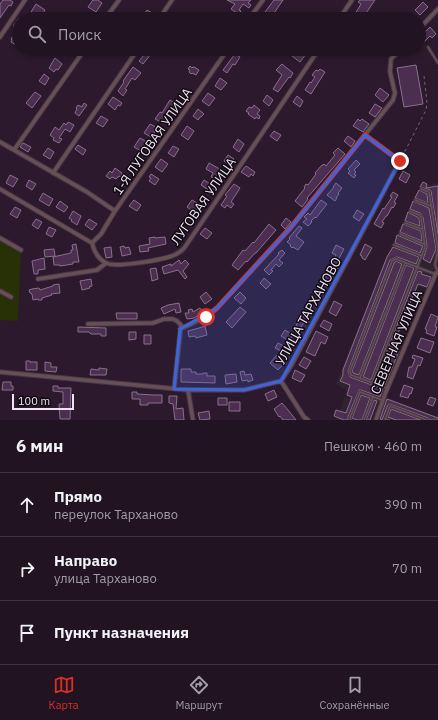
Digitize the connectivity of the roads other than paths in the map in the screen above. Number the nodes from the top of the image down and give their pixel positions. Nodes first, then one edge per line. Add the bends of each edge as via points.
1 (25, 0) edge
2 (119, 0) edge
3 (172, 0) edge
4 (262, 0) edge
5 (352, 0) edge
6 (438, 9) edge
7 (17, 12) edge
8 (111, 12) edge
9 (164, 12) edge
10 (254, 12) edge
11 (344, 12) edge
12 (12, 19) edge
13 (426, 22) edge
14 (0, 37) edge
15 (428, 47) dead end
16 (80, 56) edge
17 (133, 56) edge
18 (223, 56) edge
19 (314, 56) edge
20 (394, 56) edge
21 (438, 63) edge
22 (365, 135) junction
23 (0, 142) edge
24 (14, 150) junction
25 (53, 173) junction
26 (0, 189) edge
27 (421, 189) dead end
28 (415, 200) dead end
29 (431, 206) junction
30 (115, 211) junction
31 (410, 211) dead end
32 (405, 223) dead end
33 (422, 230) junction
34 (400, 234) dead end
35 (0, 238) edge
36 (92, 243) junction
37 (425, 244) junction
38 (394, 245) dead end
39 (438, 249) edge
40 (21, 250) dead end
41 (422, 256) junction
42 (106, 263) junction
43 (405, 263) junction
44 (417, 267) junction
45 (437, 273) edge
46 (38, 280) dead end
47 (0, 291) edge
48 (11, 297) dead end
49 (88, 324) dead end
50 (180, 329) junction
51 (0, 372) edge
52 (360, 378) junction
53 (281, 381) junction
54 (372, 383) junction
55 (387, 388) junction
56 (174, 389) junction
57 (188, 390) junction
58 (373, 396) junction
59 (382, 400) junction
60 (302, 419) edge
61 (385, 419) edge
62 (193, 420) edge
63 (308, 420) edge
64 (351, 420) edge
65 (364, 420) edge
66 (376, 420) edge
67 (389, 420) edge
68 (427, 420) edge

1 - 7 street
2 - 8 street
3 - 9 street
4 - 10 street
5 - 11 street
6 - 13 street
12 - 14 street
15 - 21 lane
16 - 24 street
17 - 25 street
18 - 30 street, 1-Я ЛУГОВАЯ УЛИЦА
19 - 42 street, ЛУГОВАЯ УЛИЦА via 185,248 170,257 140,263
20 - 22 street via 390,72 393,100
22 - 50 street via 291,227 217,308 206,317
22 - 53 street, УЛИЦА ТАРХАНОВО via 400,161
23 - 24 street
24 - 25 street
25 - 30 street
26 - 36 street
27 - 29 lane via 429,192
28 - 29 lane
29 - 39 lane
30 - 36 street, 1-Я ЛУГОВАЯ УЛИЦА via 101,234
31 - 33 lane via 419,215
32 - 33 lane
33 - 37 lane
34 - 37 lane
35 - 40 street
36 - 42 street via 94,251
37 - 41 lane
38 - 41 lane
39 - 45 lane via 435,265
41 - 44 lane
42 - 46 street via 97,270
43 - 44 lane
43 - 52 lane
43 - 52 lane via 396,259 392,261 350,371 351,375
44 - 45 lane
44 - 54 lane
45 - 55 street, СЕВЕРНАЯ УЛИЦА
47 - 48 street
49 - 50 street via 153,323 173,319 181,325
50 - 56 street
51 - 56 street, УЛИЦА ТАРХАНОВО
52 - 54 lane
53 - 57 street, УЛИЦА ТАРХАНОВО via 244,390
53 - 60 street
54 - 55 lane
55 - 59 street, СЕВЕРНАЯ УЛИЦА
56 - 57 street, УЛИЦА ТАРХАНОВО
57 - 62 street
58 - 59 lane
58 - 64 lane via 360,392
58 - 65 lane
59 - 66 street, СЕВЕРНАЯ УЛИЦА
60 - 63 street
61 - 67 lane
61 - 68 lane via 390,406

